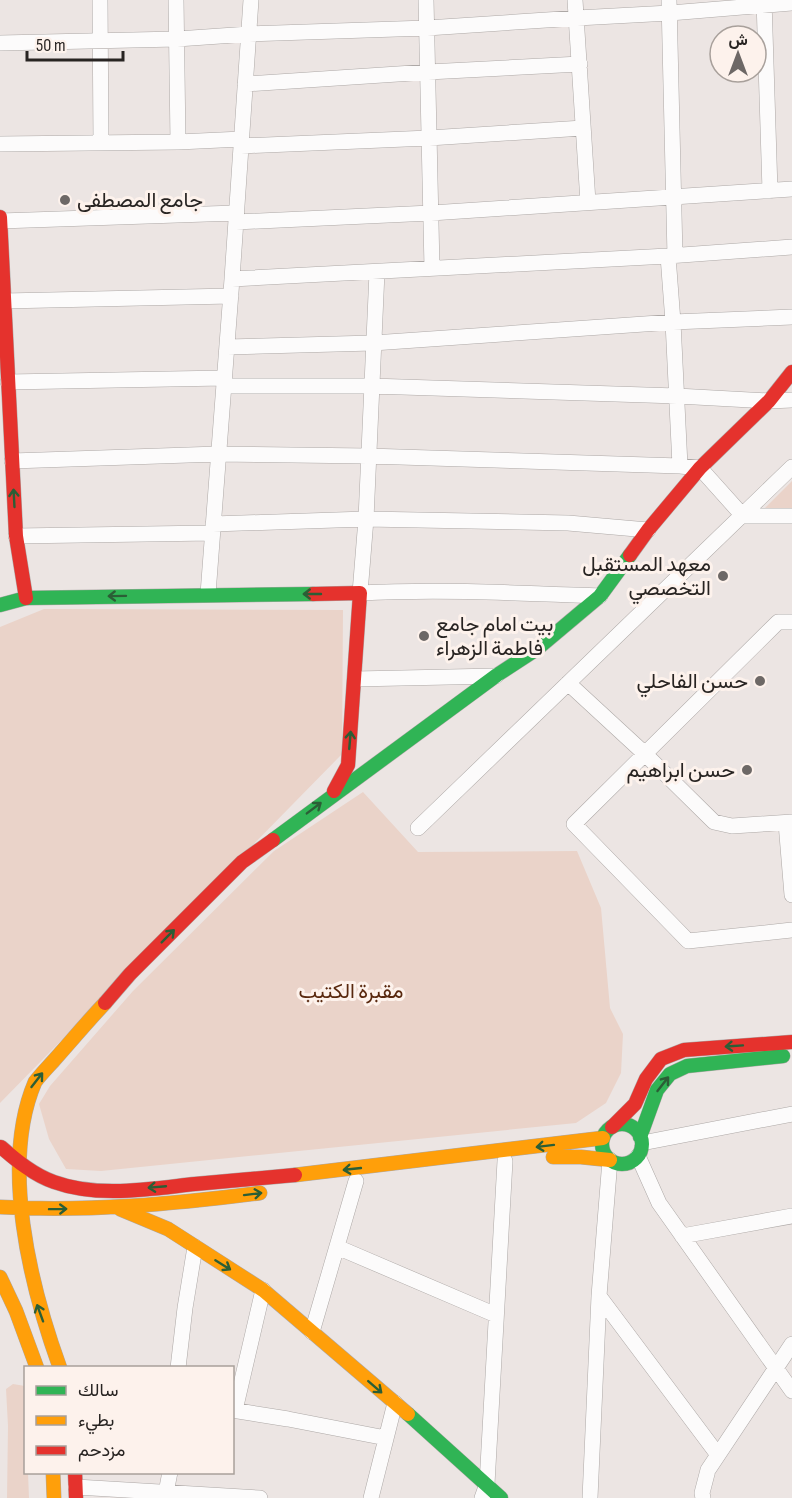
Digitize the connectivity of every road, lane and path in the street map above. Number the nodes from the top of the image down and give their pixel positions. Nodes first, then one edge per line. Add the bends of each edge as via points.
1 (100, 0) edge
2 (176, 0) edge
3 (251, 0) edge
4 (426, 0) edge
5 (576, 0) edge
6 (764, 2) edge
7 (792, 3) edge
8 (670, 6) edge
9 (577, 18) junction
10 (427, 28) junction
11 (249, 34) junction
12 (177, 39) junction
13 (101, 41) junction
14 (0, 43) edge
15 (580, 64) junction
16 (428, 72) junction
17 (246, 84) junction
18 (583, 128) junction
19 (429, 138) junction
20 (178, 142) junction
21 (241, 142) junction
22 (101, 143) junction
23 (0, 144) edge
24 (792, 189) edge
25 (770, 191) junction
26 (674, 197) junction
27 (588, 202) junction
28 (431, 213) junction
29 (236, 218) junction
30 (0, 219) edge
31 (792, 247) edge
32 (672, 256) junction
33 (432, 268) junction
34 (377, 272) junction
35 (232, 279) junction
36 (231, 296) junction
37 (4, 301) junction
38 (792, 317) edge
39 (673, 322) junction
40 (373, 343) junction
41 (227, 347) junction
42 (792, 372) edge
43 (8, 382) junction
44 (224, 382) junction
45 (371, 386) junction
46 (676, 396) junction
47 (792, 400) edge
48 (769, 401) junction
49 (219, 454) junction
50 (368, 456) junction
51 (12, 461) junction
52 (680, 466) junction
53 (792, 467) edge
54 (700, 468) junction
55 (743, 516) junction
56 (792, 516) edge
57 (366, 519) junction
58 (213, 529) junction
59 (648, 530) junction
60 (16, 536) junction
61 (360, 593) junction
62 (208, 594) junction
63 (600, 596) junction
64 (26, 598) junction
65 (0, 605) edge
66 (792, 622) edge
67 (498, 675) junction
68 (355, 679) junction
69 (568, 683) junction
70 (645, 754) junction
71 (333, 795) junction
72 (789, 823) edge
73 (418, 828) dead end
74 (792, 895) edge
75 (792, 930) edge
76 (792, 1042) edge
77 (792, 1055) edge
78 (792, 1114) edge
79 (608, 1132) junction
80 (640, 1146) junction
81 (4, 1150) edge
82 (610, 1160) junction
83 (505, 1161) junction
84 (356, 1181) junction
85 (298, 1188) dead end
86 (275, 1191) dead end
87 (5, 1208) edge
88 (117, 1208) junction
89 (792, 1216) edge
90 (682, 1236) junction
91 (195, 1247) junction
92 (337, 1247) junction
93 (0, 1277) edge
94 (263, 1290) junction
95 (599, 1296) junction
96 (496, 1315) junction
97 (312, 1332) junction
98 (792, 1344) edge
99 (36, 1366) edge
100 (59, 1366) edge
101 (178, 1366) edge
102 (775, 1367) junction
103 (792, 1391) edge
104 (395, 1403) junction
105 (234, 1410) edge
106 (386, 1438) junction
107 (718, 1455) junction
108 (53, 1474) edge
109 (170, 1474) edge
110 (75, 1486) edge
111 (484, 1491) edge
112 (166, 1495) edge
113 (54, 1498) edge
114 (260, 1498) edge
115 (371, 1498) edge
116 (501, 1498) edge
117 (590, 1498) edge
118 (704, 1498) edge

1 - 13 street
2 - 12 street
3 - 11 street
4 - 10 street
5 - 9 street
6 - 7 street
6 - 8 street
6 - 25 street
8 - 9 street
8 - 26 street
9 - 10 street
9 - 15 street
10 - 11 street
10 - 16 street
11 - 12 street
11 - 17 street
12 - 13 street
12 - 20 street
13 - 14 street
13 - 22 street
15 - 16 street
15 - 18 street
16 - 17 street
16 - 19 street
17 - 21 street
18 - 19 street
18 - 27 street
19 - 21 street
19 - 28 street
20 - 21 street
20 - 22 street
21 - 29 street
22 - 23 street
24 - 25 street
25 - 26 street
26 - 27 street
26 - 32 street
27 - 28 street
28 - 29 street
28 - 33 street
29 - 30 street
29 - 35 street
30 - 37 main road
31 - 32 street
32 - 33 street
32 - 39 street
33 - 34 street
34 - 35 street
34 - 40 street
35 - 36 street
36 - 37 street
36 - 41 street
37 - 43 main road
38 - 39 street
39 - 40 street
39 - 46 street
40 - 41 street
40 - 45 street
41 - 44 street
42 - 48 main road
43 - 44 street
43 - 51 main road
44 - 45 street
44 - 49 street
45 - 46 street
45 - 50 street
46 - 48 street
46 - 52 street
47 - 48 street
48 - 54 main road
49 - 50 street
49 - 51 street
49 - 58 street
50 - 52 street
50 - 57 street
60 -> 51 main road
52 - 54 street
53 - 55 street
54 - 55 street
54 - 59 main road
55 - 56 street
55 - 69 street
57 - 58 street
57 - 59 street via 568,523
57 - 61 street
58 - 60 street
58 - 62 street
59 - 63 main road
60 - 64 main road
61 -> 62 main road
61 - 63 street via 468,591
61 - 68 main road
62 -> 64 main road
63 - 67 main road via 537,649
64 - 65 main road
66 - 70 street via 778,622
67 - 68 street
67 - 71 main road
71 -> 68 main road via 348,765
69 - 70 street
69 - 73 street
70 - 72 street via 714,822 732,826
70 - 75 street via 574,824 688,941
81 -> 71 main road via 34,1083 130,974 242,862
72 - 74 street
76 -> 79 main road via 684,1050 661,1059 634,1104
80 -> 77 main road via 657,1090 670,1074 687,1066
78 - 80 street
79 - 80 main road via 620,1125 628,1126 636,1130
79 -> 81 main road via 523,1149 259,1179 101,1191 48,1181
79 - 82 main road via 603,1150
80 - 82 main road via 627,1163
80 - 90 street via 659,1203
81 - 87 main road via 8,1194
82 - 83 main road via 571,1156
82 - 95 street
83 - 84 main road
83 - 96 street
84 - 85 main road
84 - 92 street
88 -> 86 main road
87 -> 88 main road
100 -> 87 main road
88 - 91 main road via 162,1226
89 - 90 street
90 - 102 street
91 -> 94 main road
91 - 101 street
92 - 96 street
92 - 97 street
93 - 99 main road
94 - 97 main road
94 - 105 street
95 - 107 street
95 - 117 street
96 - 111 street
97 -> 104 main road
98 - 102 street
102 - 103 street
102 - 107 street
104 - 106 street
104 - 111 main road
105 - 106 street
106 - 115 street
107 - 118 street via 708,1470
108 - 113 main road
109 - 112 street
110 - 112 street
111 - 116 main road
112 - 114 street

